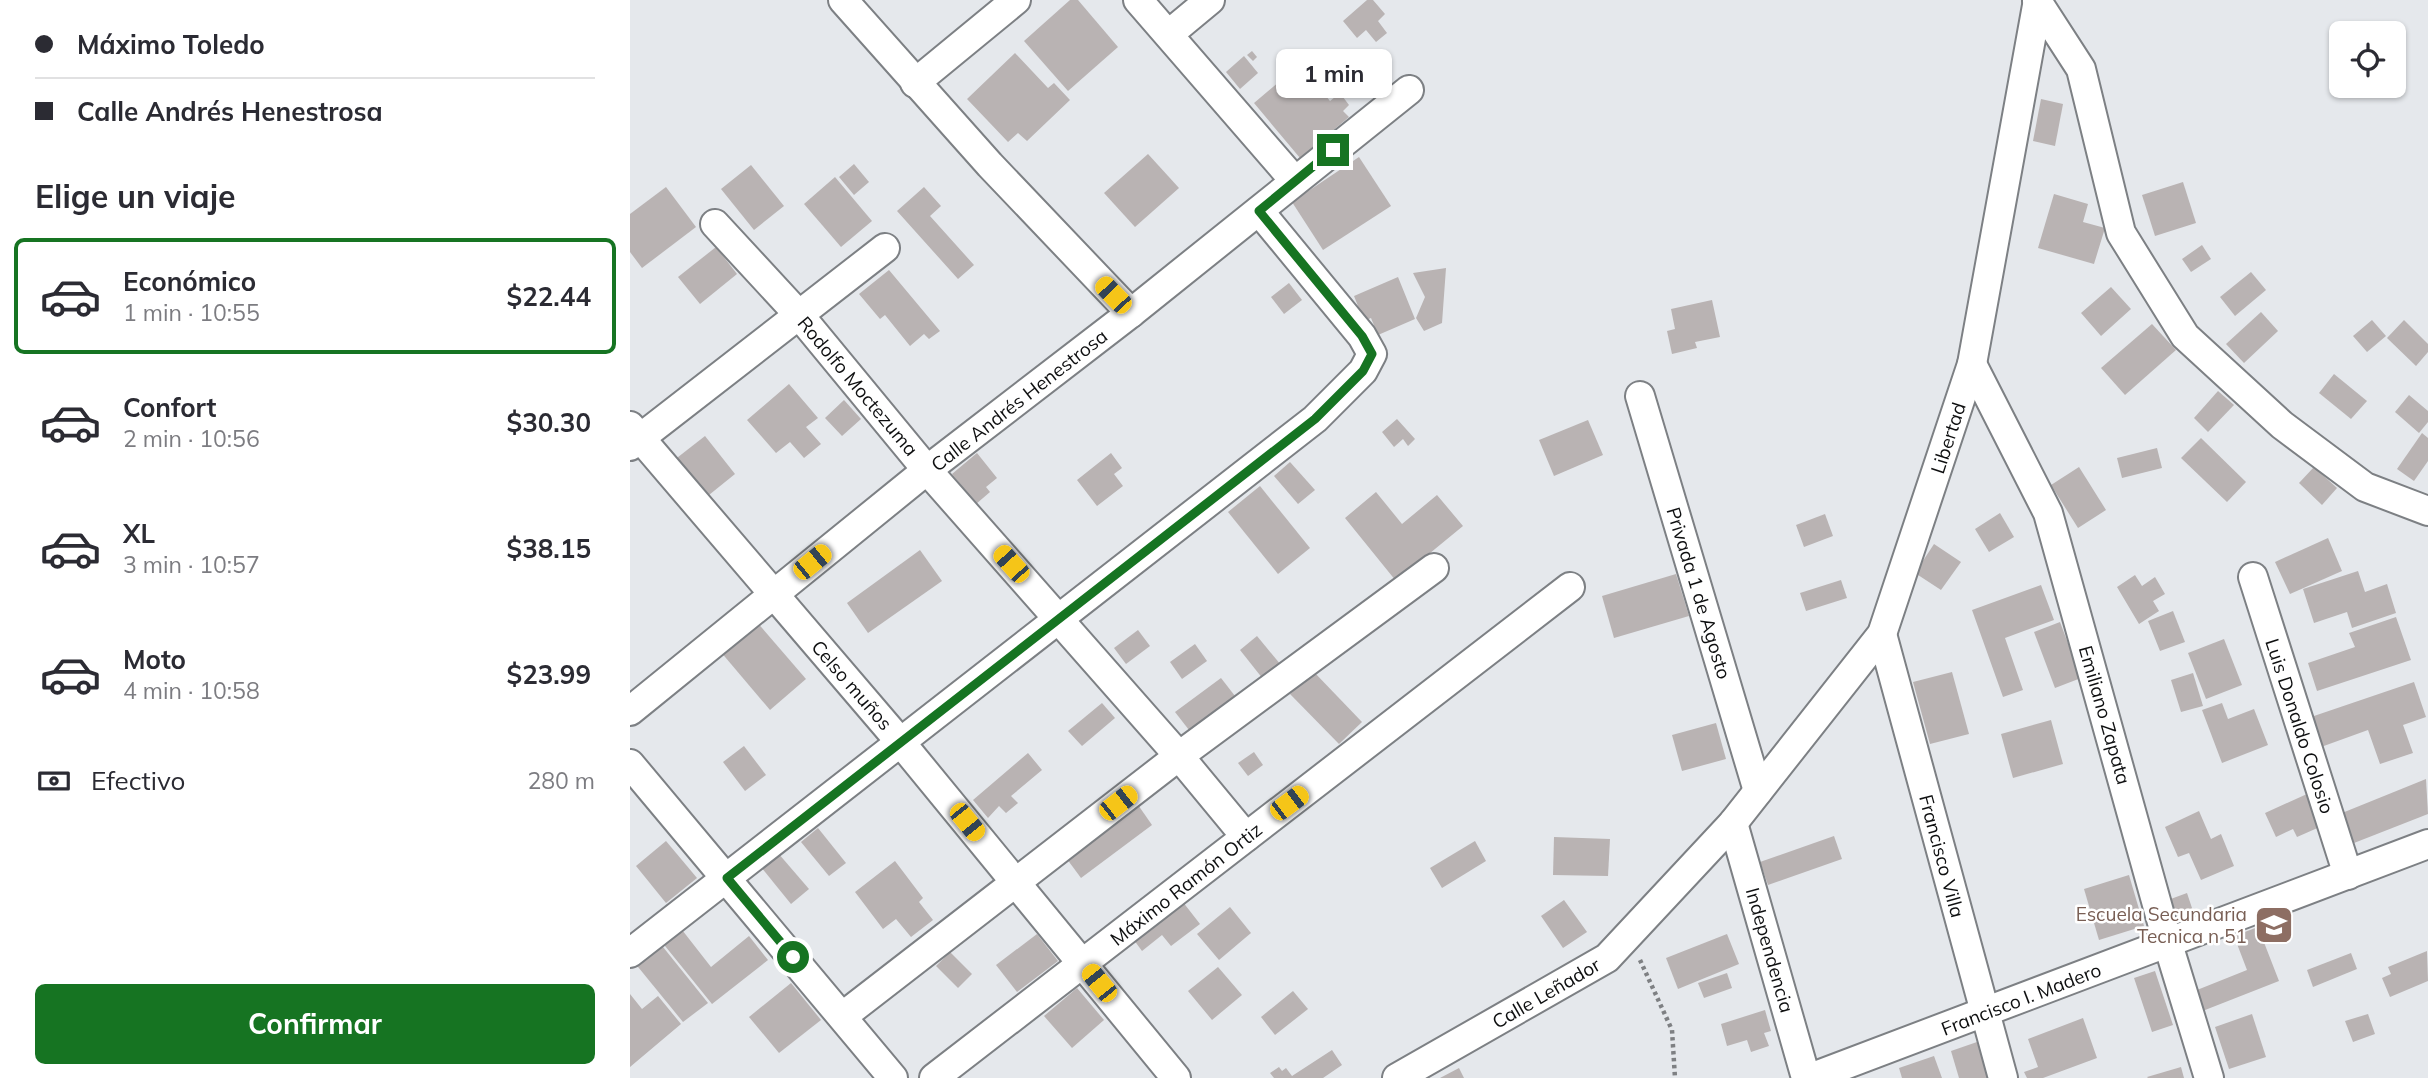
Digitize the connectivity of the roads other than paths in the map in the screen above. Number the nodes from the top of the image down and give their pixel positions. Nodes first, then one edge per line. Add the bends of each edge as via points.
1 (843, 0) edge
2 (1016, 0) edge
3 (1138, 0) edge
4 (1210, 0) edge
5 (2038, 0) edge
6 (1169, 34) junction
7 (915, 83) junction
8 (1409, 90) dead end
9 (1294, 180) junction
10 (1259, 211) junction
11 (715, 224) dead end
12 (885, 247) dead end
13 (1131, 313) junction
14 (800, 316) junction
15 (1972, 364) junction
16 (1640, 396) dead end
17 (633, 437) edge
18 (928, 470) junction
19 (2428, 511) edge
20 (1434, 568) dead end
21 (2253, 578) dead end
22 (1570, 587) dead end
23 (774, 593) junction
24 (1061, 620) junction
25 (1882, 634) junction
26 (630, 711) edge
27 (902, 744) junction
28 (1179, 756) junction
29 (630, 764) edge
30 (1758, 791) junction
31 (1733, 823) junction
32 (1246, 837) junction
33 (2428, 844) edge
34 (2348, 875) junction
35 (727, 878) junction
36 (1016, 881) junction
37 (2168, 944) junction
38 (630, 953) edge
39 (1084, 964) junction
40 (1984, 1013) junction
41 (843, 1016) junction
42 (893, 1078) edge
43 (934, 1078) edge
44 (1176, 1078) edge
45 (1397, 1078) edge
46 (1808, 1078) edge
47 (2003, 1078) edge
48 (2209, 1078) edge

1 - 7 street
2 - 7 street
3 - 6 street
4 - 6 street
5 - 15 street, Libertad
5 - 19 street via 2081,69 2121,233 2185,336 2282,425 2365,487
6 - 9 street
7 - 13 street
8 - 9 street, Calle Andrés Henestrosa
9 - 10 street, Calle Andrés Henestrosa
10 - 13 street, Calle Andrés Henestrosa
10 - 24 street via 1372,354 1363,371 1315,419
11 - 14 street, Rodolfo Moctezuma
12 - 14 street
13 - 18 street, Calle Andrés Henestrosa
14 - 17 street
14 - 18 street, Rodolfo Moctezuma
15 - 25 street, Libertad
15 - 37 street, Emiliano Zapata via 2048,513
16 - 30 street, Privada 1 de Agosto
17 - 23 street, Celso muños
18 - 23 street, Calle Andrés Henestrosa
18 - 24 street, Rodolfo Moctezuma
20 - 28 street
21 - 34 street, Luis Donaldo Colosio
22 - 32 street, Máximo Ramón Ortiz
23 - 26 street, Calle Andrés Henestrosa
23 - 27 street, Celso muños
24 - 27 street
24 - 28 street, Rodolfo Moctezuma
25 - 30 street, Libertad
25 - 40 street, Francisco Villa
27 - 35 street
27 - 36 street, Celso muños
28 - 32 street, Rodolfo Moctezuma
28 - 36 street
29 - 35 street
30 - 31 street, Libertad
31 - 45 street, Calle Leñador via 1607,958
31 - 46 street, Independencia
32 - 39 street, Máximo Ramón Ortiz
33 - 34 street, Francisco I. Madero
34 - 37 street, Francisco I. Madero
35 - 38 street
35 - 41 street
36 - 39 street, Celso muños
36 - 41 street
37 - 40 street, Francisco I. Madero
37 - 48 street, Emiliano Zapata
39 - 43 street, Máximo Ramón Ortiz
39 - 44 street, Celso muños
40 - 46 street, Francisco I. Madero
40 - 47 street, Francisco Villa
41 - 42 street

